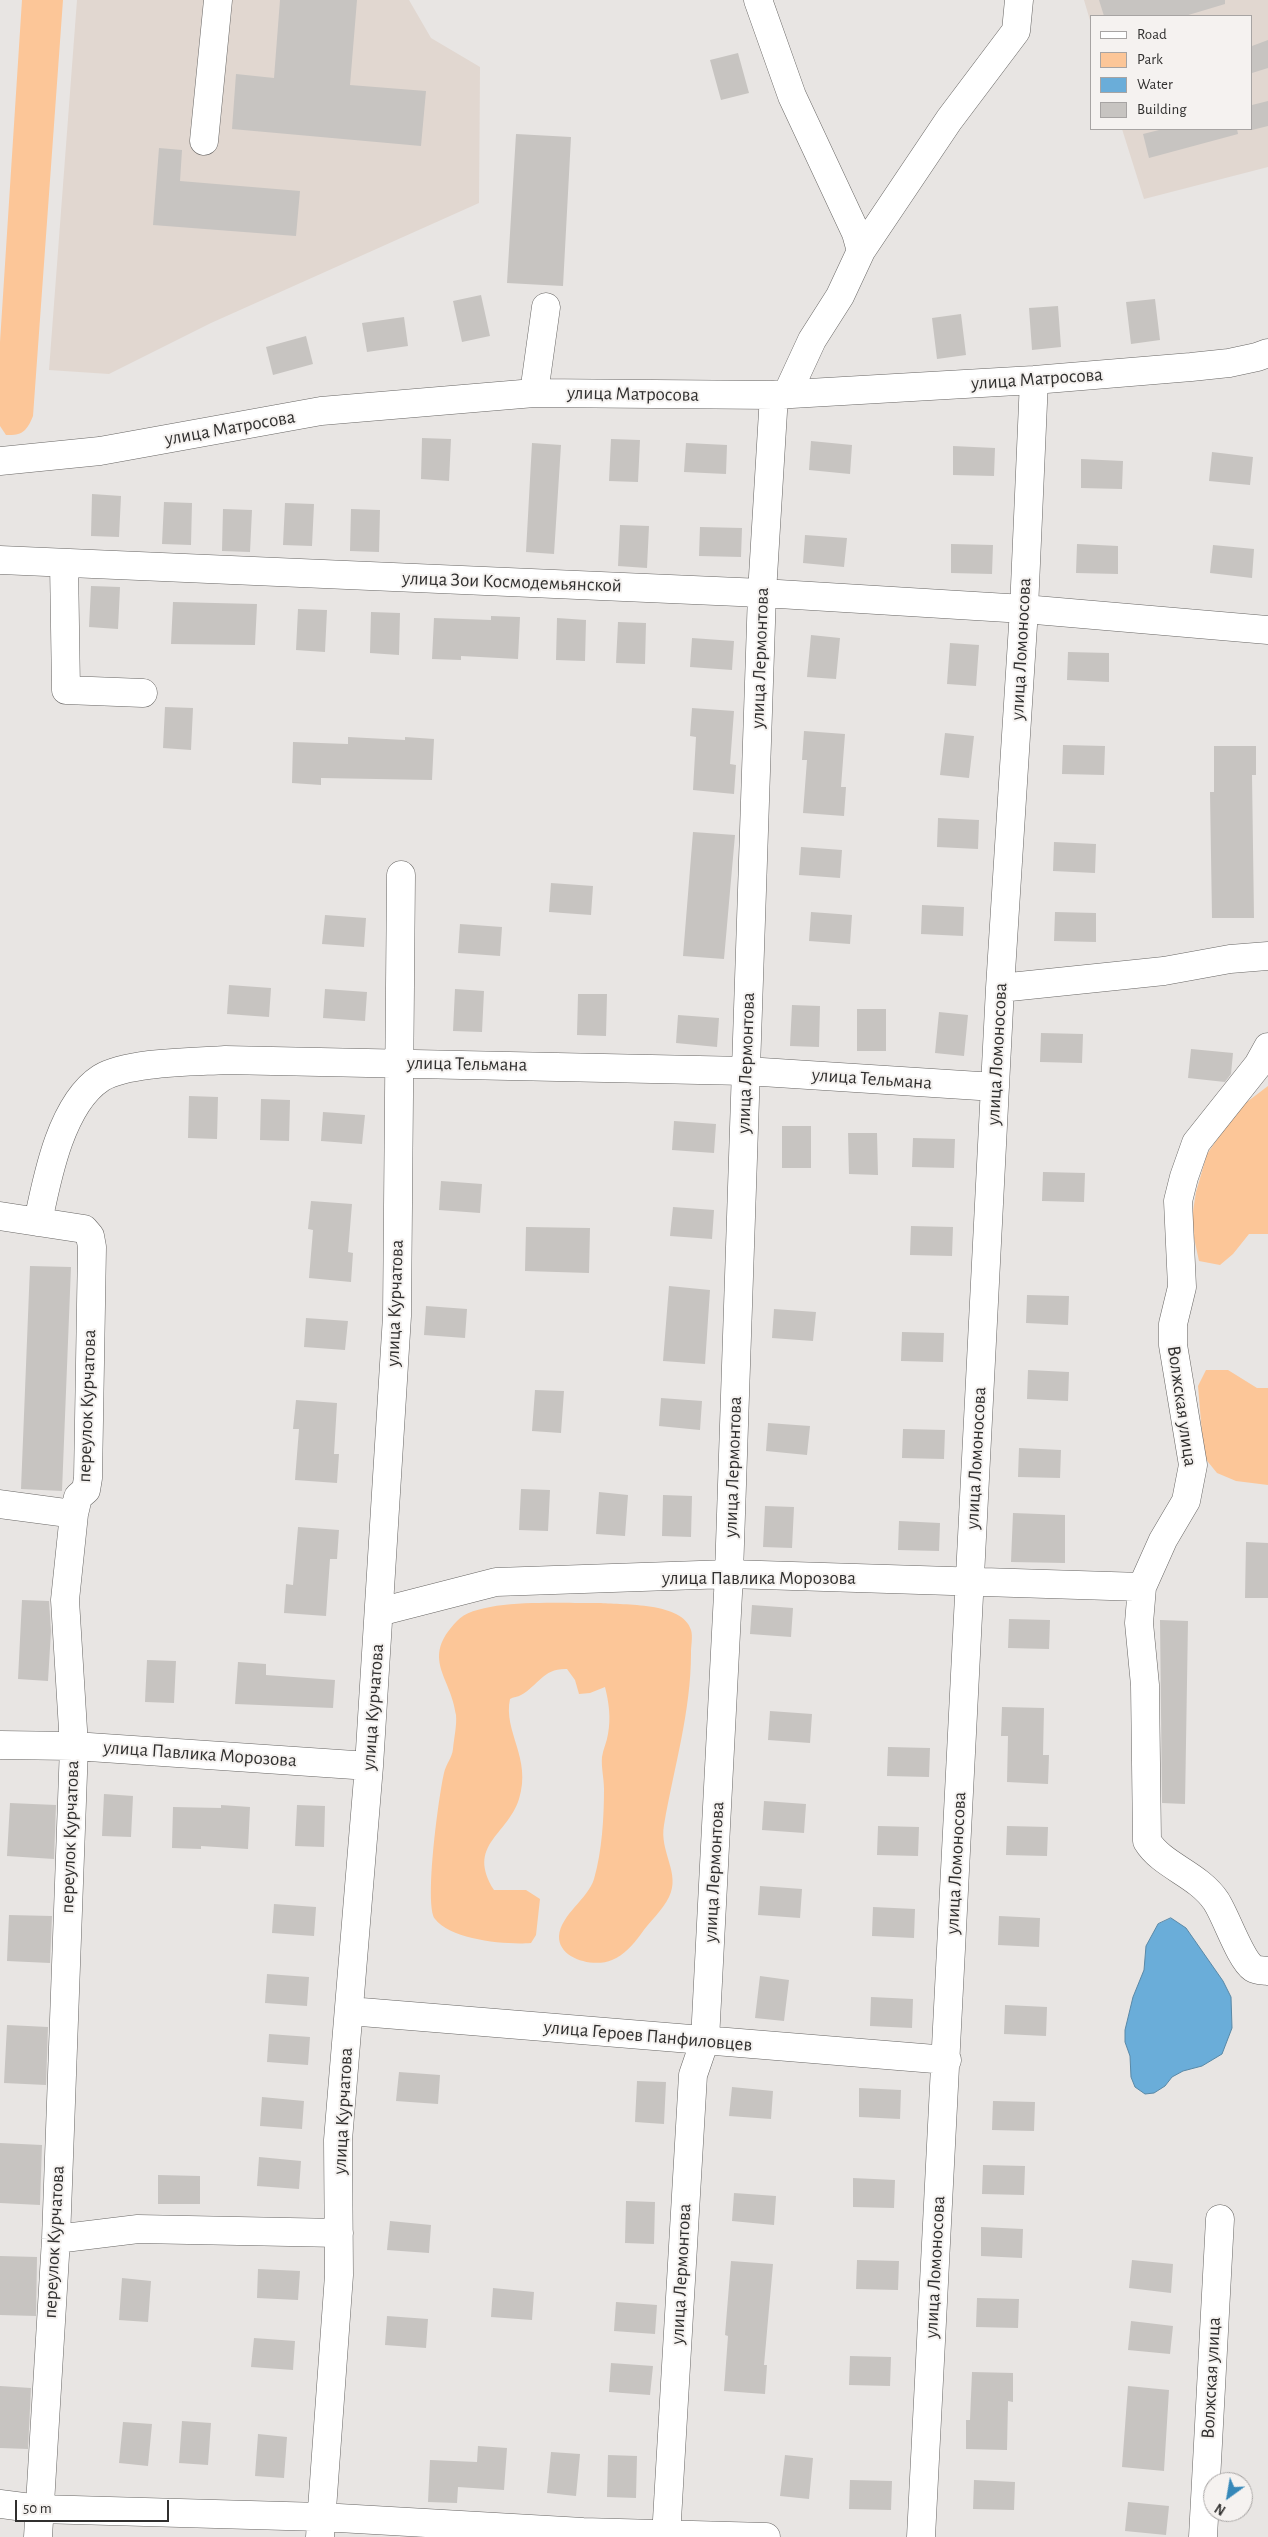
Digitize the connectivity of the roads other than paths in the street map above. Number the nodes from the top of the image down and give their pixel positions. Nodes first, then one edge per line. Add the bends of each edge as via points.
1 (218, 0) edge
2 (758, 0) edge
3 (1019, 0) edge
4 (204, 141) dead end
5 (861, 251) junction
6 (546, 307) dead end
7 (1268, 353) edge
8 (1034, 380) junction
9 (534, 392) junction
10 (780, 395) junction
11 (0, 461) edge
12 (0, 560) edge
13 (64, 563) junction
14 (762, 593) junction
15 (1024, 609) junction
16 (1268, 630) edge
17 (143, 693) dead end
18 (401, 875) dead end
19 (1268, 956) edge
20 (1000, 988) junction
21 (1268, 1047) edge
22 (399, 1062) junction
23 (746, 1071) junction
24 (995, 1087) junction
25 (0, 1216) edge
26 (38, 1222) junction
27 (0, 1504) edge
28 (74, 1514) junction
29 (729, 1574) junction
30 (970, 1580) junction
31 (1142, 1587) junction
32 (379, 1612) junction
33 (0, 1745) edge
34 (74, 1746) junction
35 (369, 1766) junction
36 (1268, 1970) edge
37 (349, 2011) junction
38 (705, 2040) junction
39 (947, 2060) junction
40 (1220, 2218) dead end
41 (339, 2233) junction
42 (56, 2239) junction
43 (0, 2504) edge
44 (39, 2509) junction
45 (320, 2527) edge
46 (666, 2535) edge
47 (38, 2537) edge
48 (766, 2537) edge
49 (922, 2537) edge
50 (1203, 2537) edge

1 - 4 street
2 - 5 street via 792,96 856,233
3 - 5 street via 1016,30 949,120
5 - 10 street via 840,296
6 - 9 street
7 - 8 street, улица Матросова via 1229,363
8 - 10 street, улица Матросова
8 - 15 street, улица Ломоносова
9 - 10 street, улица Матросова
9 - 11 street, улица Матросова via 321,411 100,451
10 - 14 street, улица Лермонтова
12 - 13 street, улица Зои Космодемьянской
13 - 14 street, улица Зои Космодемьянской
13 - 17 street via 66,690
14 - 15 street, улица Зои Космодемьянской
14 - 23 street, улица Лермонтова
15 - 16 street, улица Зои Космодемьянской
15 - 20 street, улица Ломоносова
18 - 22 street, улица Курчатова
19 - 20 street via 1164,971
20 - 24 street, улица Ломоносова
21 - 31 street, Волжская улица via 1258,1065 1196,1143 1178,1201 1182,1287 1173,1344 1194,1465 1186,1501 1163,1540
22 - 23 street, улица Тельмана
22 - 26 street, улица Тельмана via 224,1060 161,1064 121,1070 102,1077 88,1088 62,1132
22 - 32 street, улица Курчатова via 397,1316
23 - 24 street, улица Тельмана
23 - 29 street, улица Лермонтова
24 - 30 street, улица Ломоносова
25 - 26 street, переулок Курчатова
26 - 28 street, переулок Курчатова via 84,1229 92,1246 88,1478
27 - 28 street
28 - 34 street, переулок Курчатова via 65,1600
29 - 30 street, улица Павлика Морозова
29 - 32 street, улица Павлика Морозова via 496,1582
29 - 38 street, улица Лермонтова
30 - 31 street, улица Павлика Морозова
30 - 39 street, улица Ломоносова
31 - 36 street, Волжская улица via 1139,1623 1145,1685 1147,1840 1152,1849 1203,1885 1216,1901 1245,1958 1252,1967
32 - 35 street, улица Курчатова
33 - 34 street, улица Павлика Морозова
34 - 35 street, улица Павлика Морозова
34 - 42 street, переулок Курчатова
35 - 37 street, улица Курчатова
37 - 38 street, улица Героев Панфиловцев
37 - 41 street, улица Курчатова via 338,2140
38 - 39 street, улица Героев Панфиловцев
38 - 46 street, улица Лермонтова via 693,2075
39 - 49 street, улица Ломоносова
40 - 50 street, Волжская улица
41 - 42 street via 138,2230
41 - 45 street, улица Курчатова via 339,2275
42 - 44 street, переулок Курчатова
43 - 44 street
44 - 45 street
44 - 47 street, переулок Курчатова
45 - 46 street
46 - 48 street

